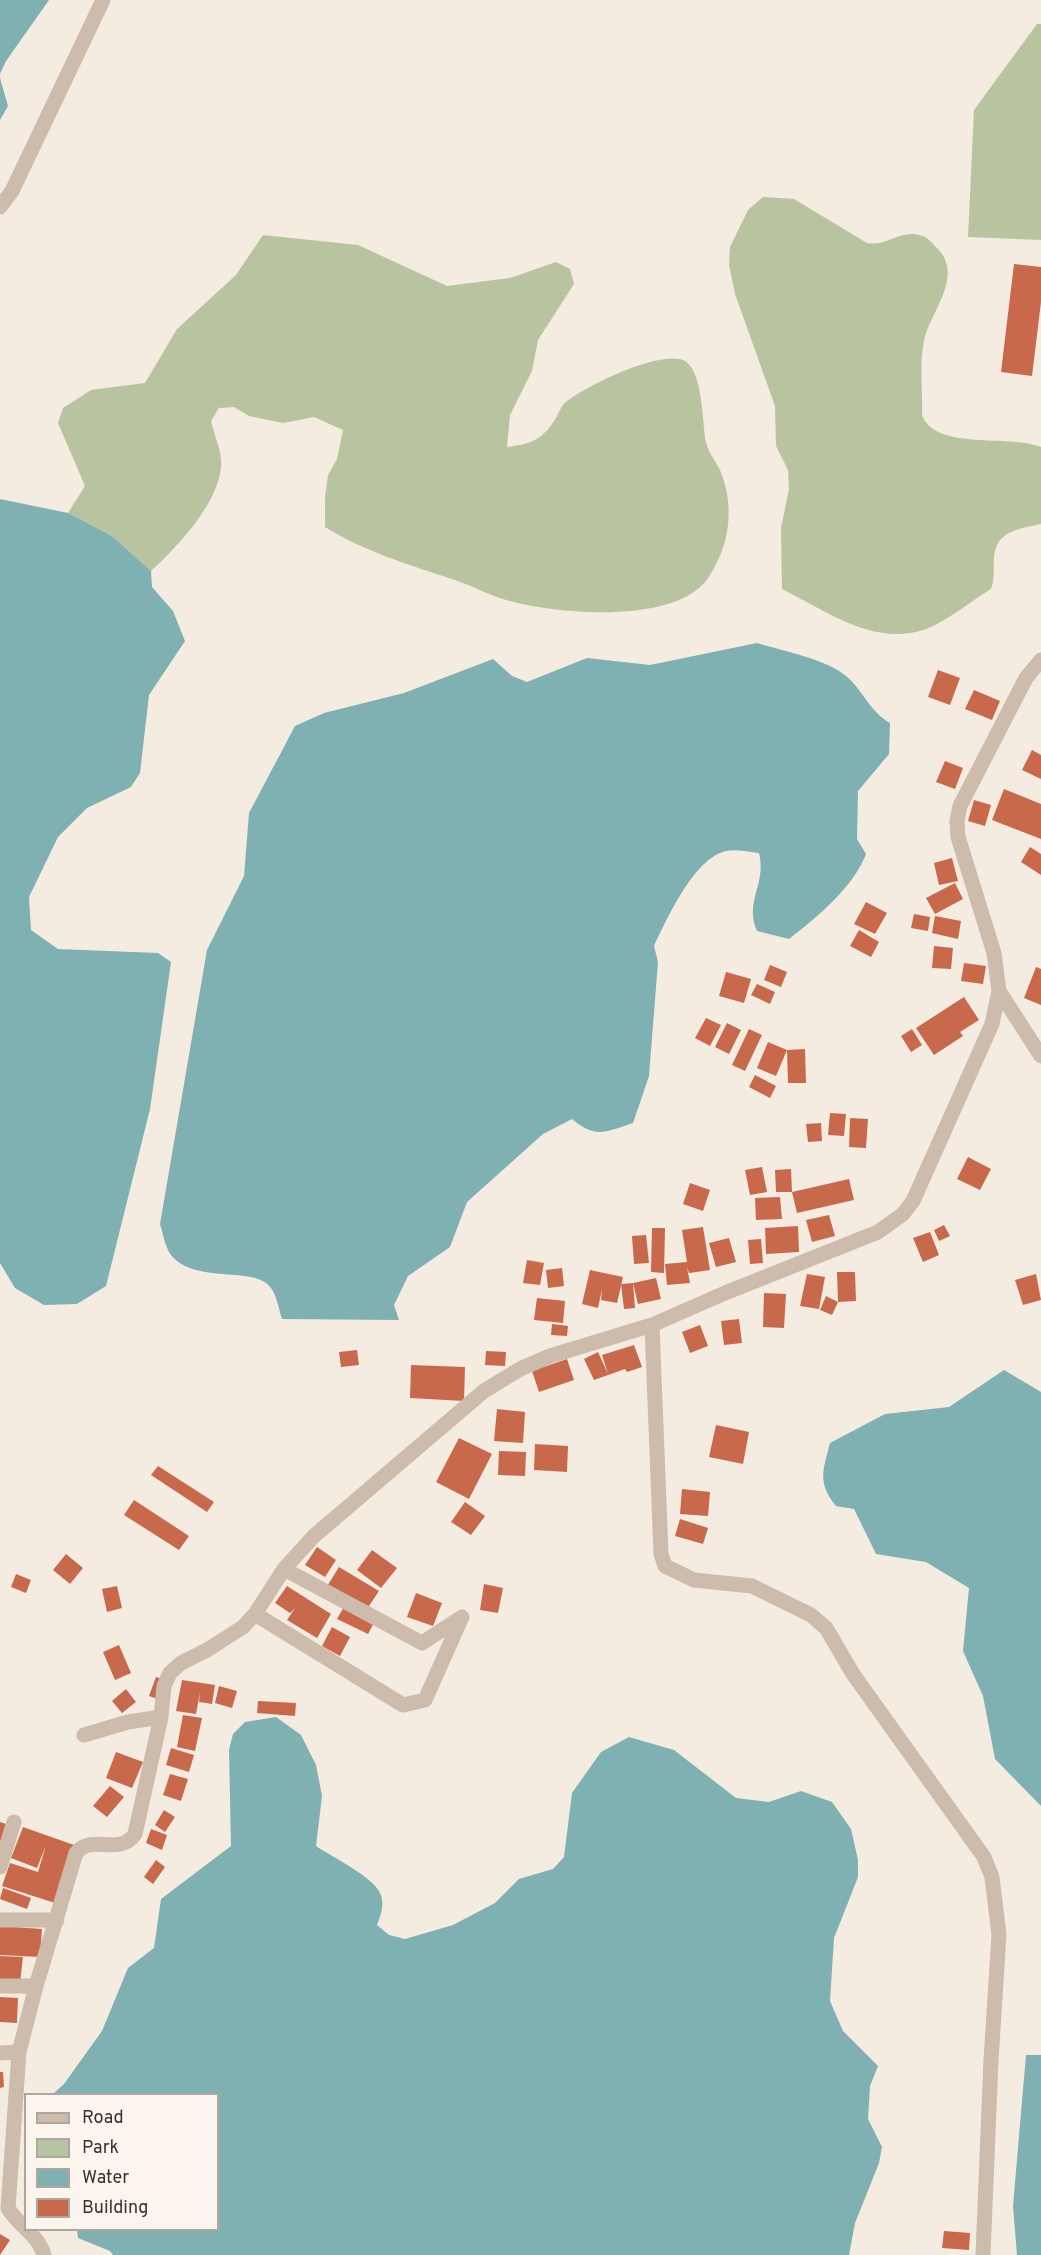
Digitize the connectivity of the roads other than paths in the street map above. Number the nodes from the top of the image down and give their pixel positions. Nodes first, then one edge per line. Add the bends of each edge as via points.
1 (103, 0) edge
2 (0, 207) edge
3 (1041, 660) edge
4 (999, 991) junction
5 (1041, 1056) edge
6 (652, 1325) junction
7 (284, 1569) junction
8 (255, 1614) junction
9 (161, 1717) junction
10 (84, 1735) dead end
11 (14, 1822) dead end
12 (0, 1867) edge
13 (0, 1920) edge
14 (57, 1920) junction
15 (0, 1986) edge
16 (36, 1986) junction
17 (19, 2052) junction
18 (0, 2053) edge
19 (6, 2127) edge
20 (4, 2194) edge
21 (24, 2227) edge
22 (28, 2231) edge
23 (44, 2255) edge
24 (983, 2255) edge

1 - 2 street via 12,191
3 - 4 street via 1018,692 960,806 957,821 958,837 991,937
4 - 5 street
4 - 6 street via 992,1024 913,1201 903,1214 878,1233
6 - 7 street via 550,1356 502,1379 314,1536
6 - 24 street via 661,1554 665,1566 694,1580 740,1583 760,1589 811,1615 826,1628 853,1674 964,1827 992,1877 999,1935
7 - 8 street
7 - 8 street via 422,1643 462,1617 425,1700 403,1705
8 - 9 street via 228,1638 170,1673 164,1686
9 - 10 street
9 - 14 street via 135,1834 121,1846 82,1846 76,1853
11 - 12 street
13 - 14 street
14 - 16 street
15 - 16 street
16 - 17 street
17 - 18 street
17 - 19 street
19 - 20 street
20 - 21 street via 11,2214
22 - 23 street via 42,2245

